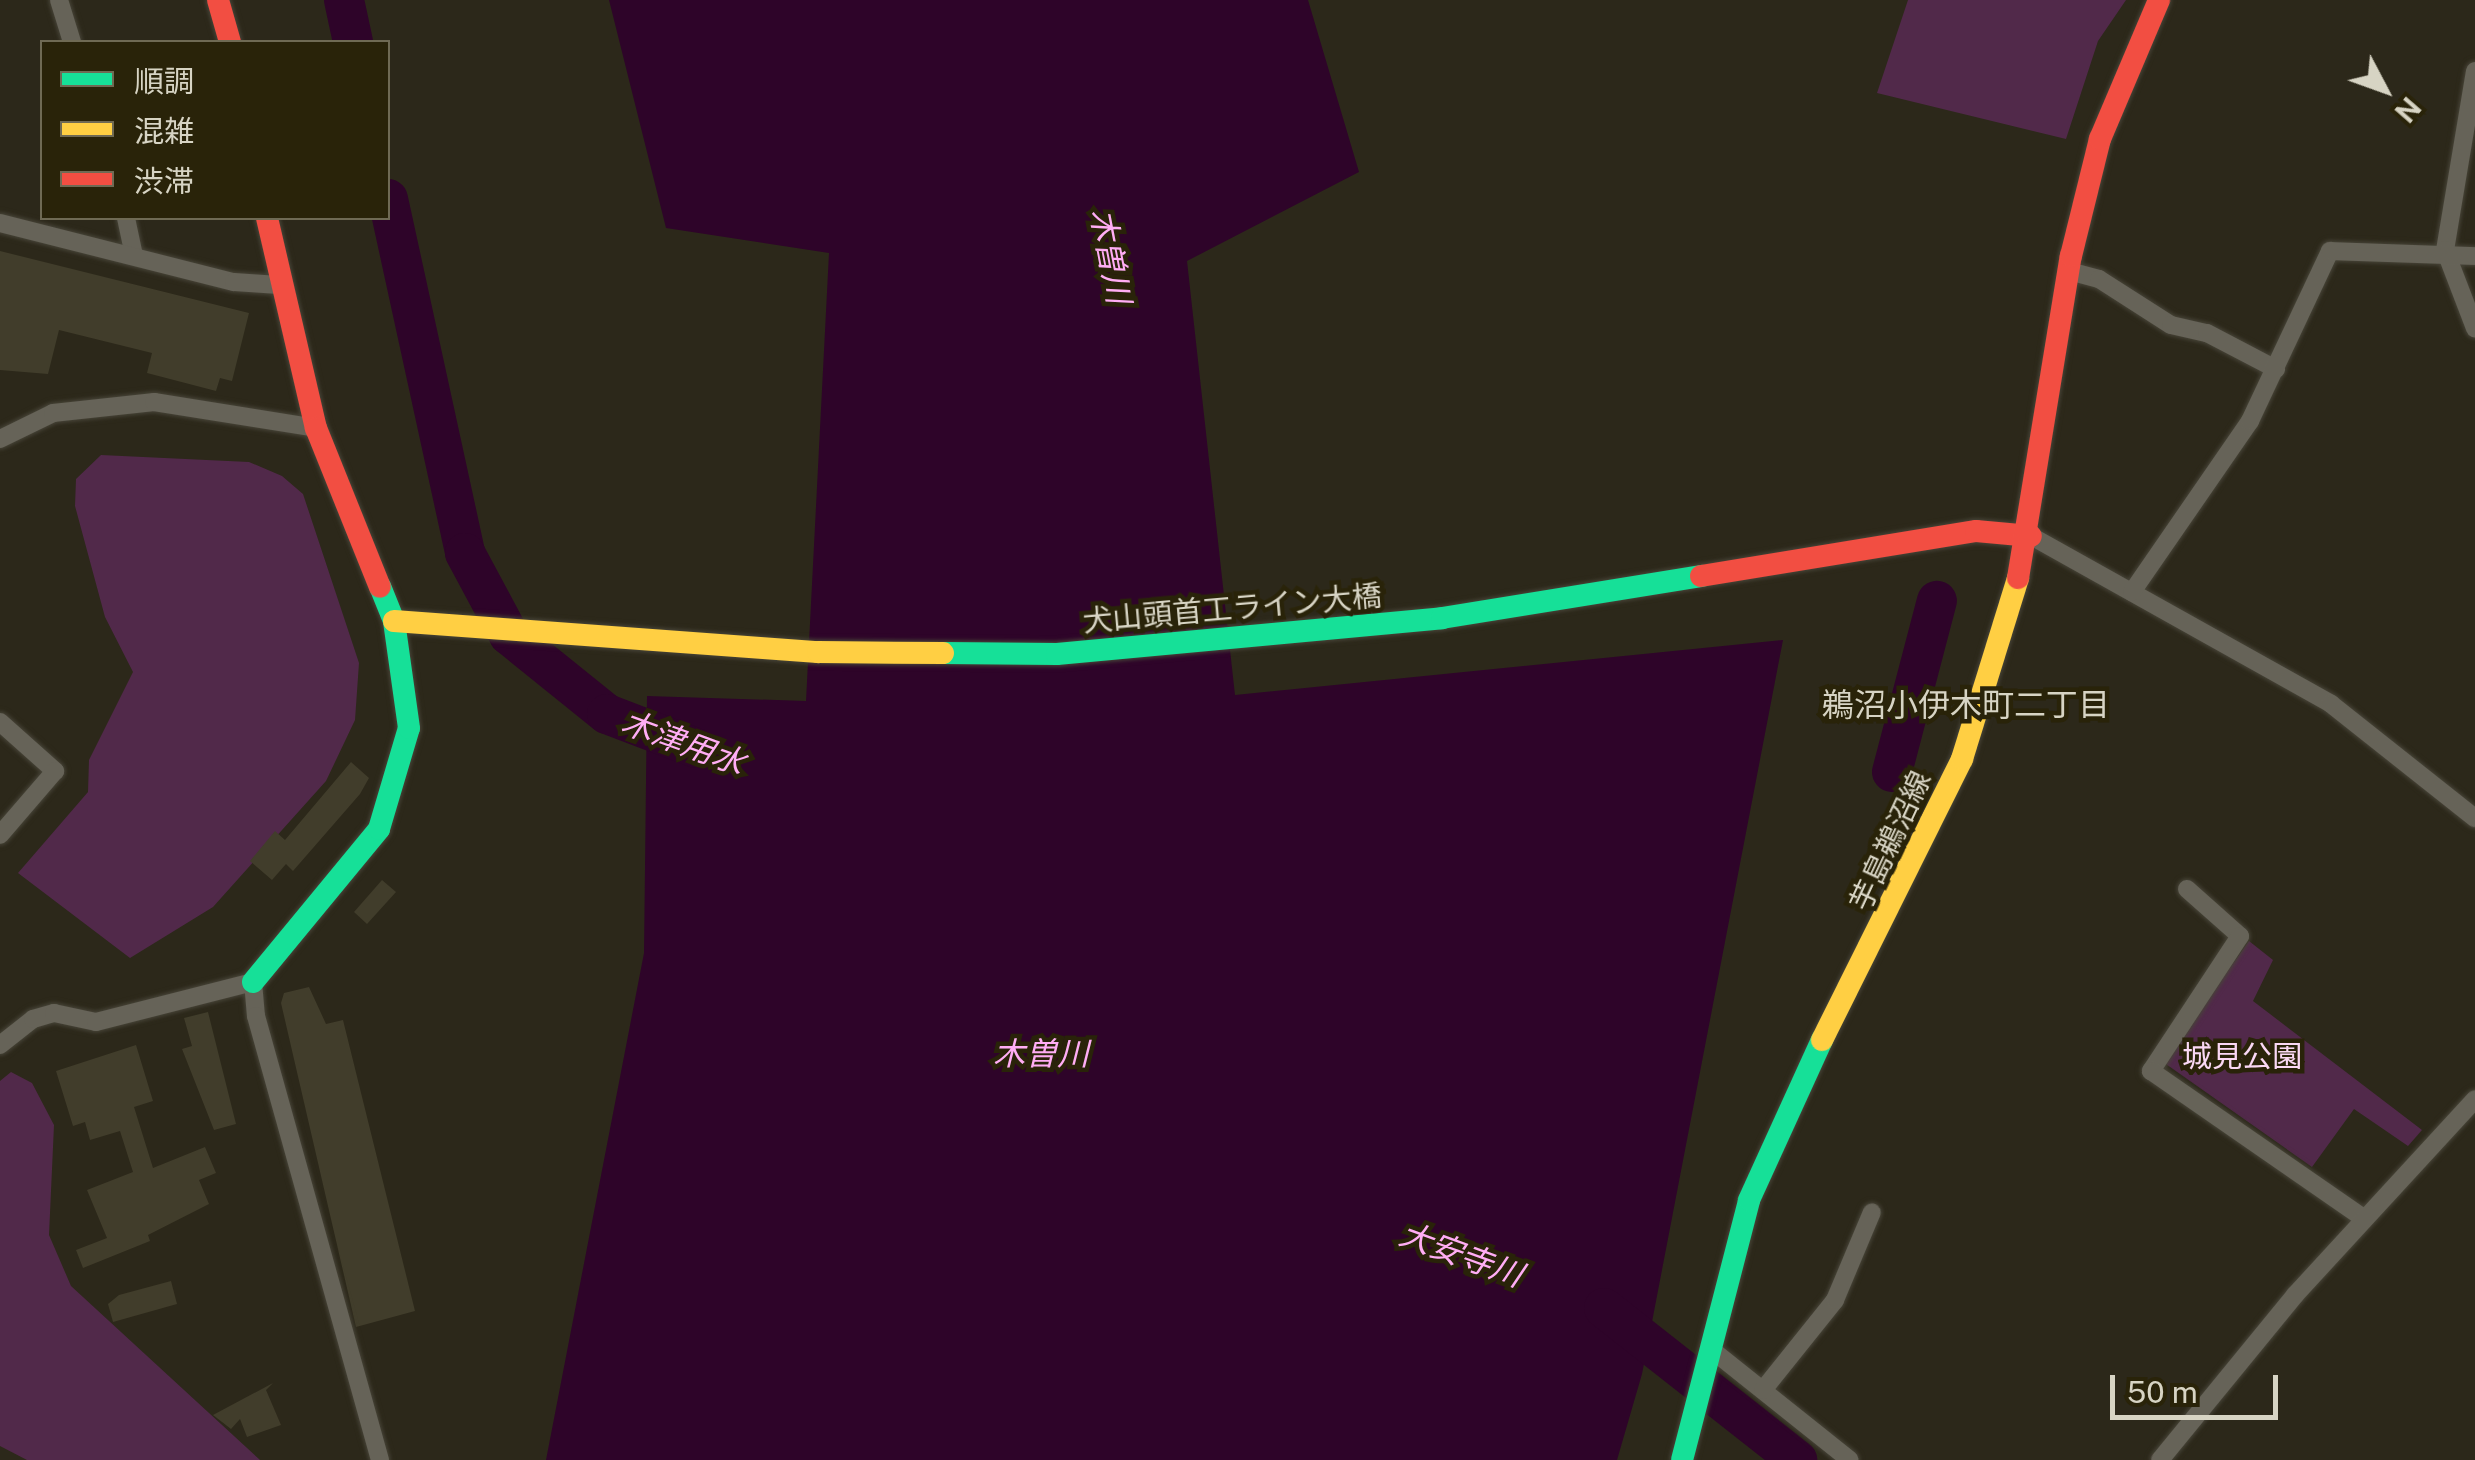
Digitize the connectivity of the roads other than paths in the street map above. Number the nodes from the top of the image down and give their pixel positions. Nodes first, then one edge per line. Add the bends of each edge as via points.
1 (59, 0) edge
2 (218, 0) edge
3 (2158, 0) edge
4 (71, 40) edge
5 (229, 40) edge
6 (2475, 71) edge
7 (126, 220) edge
8 (268, 220) edge
9 (0, 224) edge
10 (2445, 250) junction
11 (134, 256) junction
12 (2475, 256) edge
13 (2069, 271) junction
14 (279, 285) junction
15 (2475, 328) edge
16 (2276, 370) junction
17 (316, 428) junction
18 (0, 439) edge
19 (2031, 536) junction
20 (2132, 592) junction
21 (394, 621) junction
22 (0, 722) edge
23 (2475, 818) edge
24 (0, 835) edge
25 (2186, 889) dead end
26 (253, 982) junction
27 (0, 1045) edge
28 (2475, 1099) edge
29 (1872, 1212) dead end
30 (2362, 1218) junction
31 (1710, 1356) junction
32 (1763, 1390) junction
33 (380, 1460) edge
34 (1682, 1460) edge
35 (1850, 1460) edge
36 (2160, 1460) edge

1 - 4 street
2 - 5 street
3 - 13 street, 芋島鵜沼線 via 2100,139
6 - 10 street
7 - 11 street
8 - 14 street
9 - 11 street
10 - 12 street
10 - 15 street
10 - 16 street via 2330,251
11 - 14 street
13 - 16 street via 2100,278 2171,325 2207,332
13 - 19 street, 芋島鵜沼線
14 - 17 street
16 - 20 street via 2250,421
17 - 18 street via 154,402 53,413
17 - 21 street
19 - 20 street
19 - 21 street, 犬山頭首工ライン大橋 via 1976,531 1442,618 1057,654 818,652
19 - 31 street, 芋島鵜沼線 via 1962,759 1779,1121 1749,1200
20 - 23 street via 2331,704
21 - 26 street via 409,728 391,806 366,848
22 - 24 street via 54,771
25 - 30 street via 2240,936 2151,1071
26 - 27 street via 96,1022 43,1016
26 - 33 street via 256,1016
28 - 30 street
29 - 32 street via 1835,1300
30 - 36 street
31 - 32 street
31 - 34 street, 芋島鵜沼線
32 - 35 street

